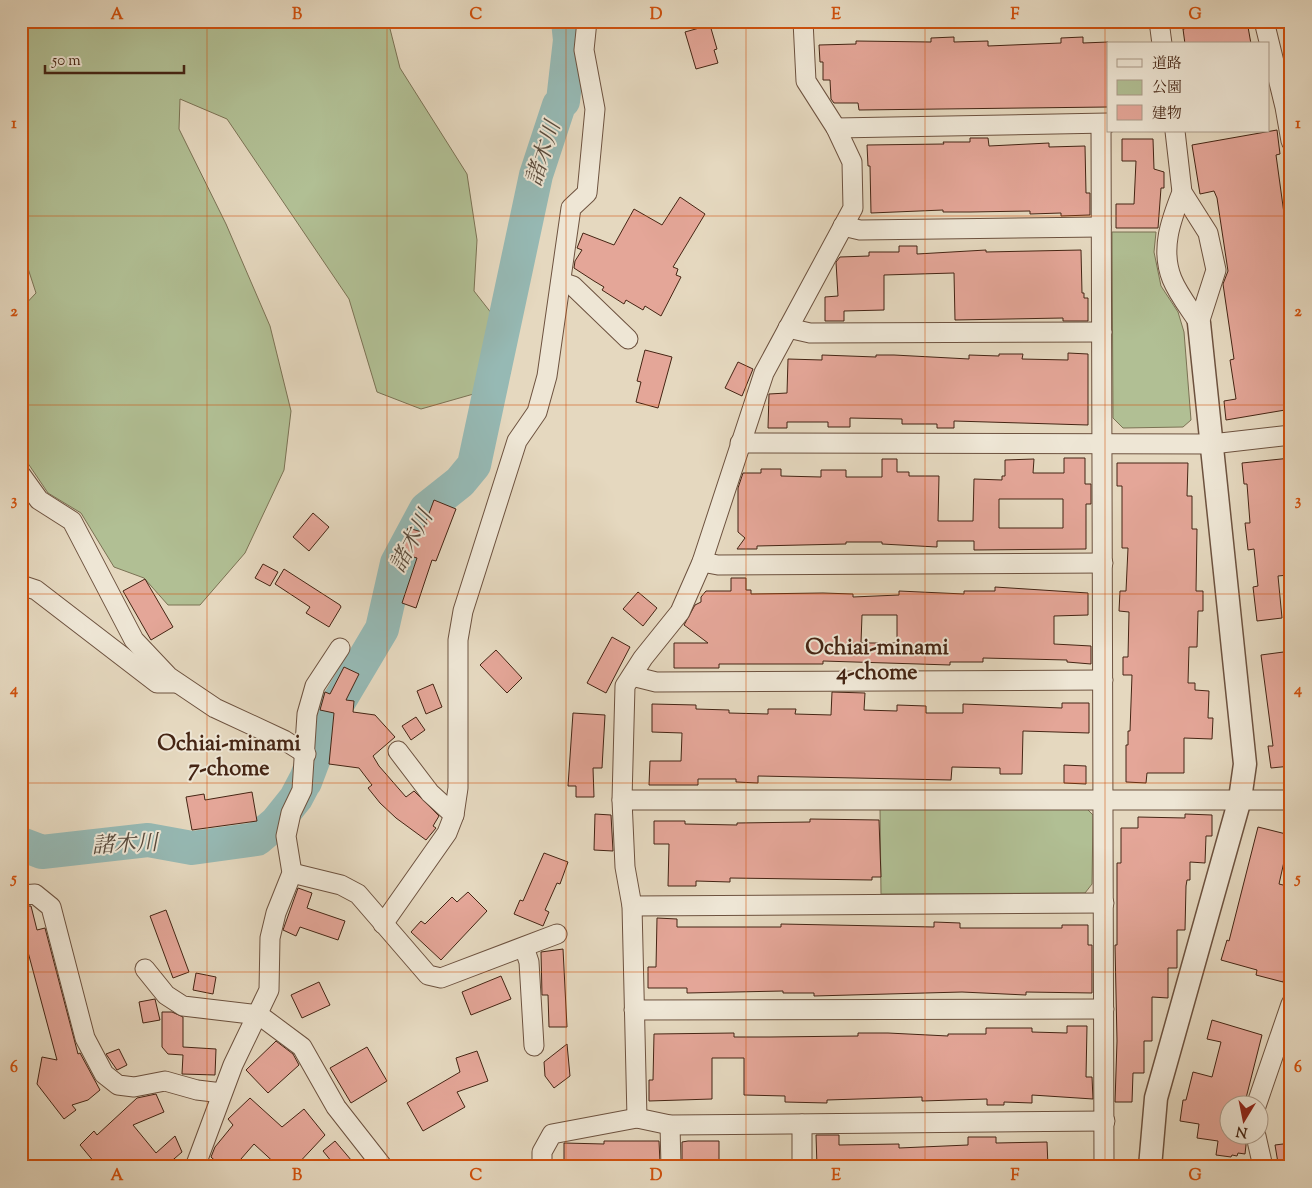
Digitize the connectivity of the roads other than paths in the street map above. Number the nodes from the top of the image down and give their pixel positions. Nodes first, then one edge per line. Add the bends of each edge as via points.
1 (587, 21) edge
2 (803, 21) edge
3 (1159, 21) edge
4 (1264, 21) edge
5 (1162, 42) edge
6 (1268, 42) edge
7 (1270, 50) edge
8 (1282, 107) edge
9 (1104, 124) edge
10 (836, 128) junction
11 (1175, 132) edge
12 (1291, 141) edge
13 (1182, 192) junction
14 (843, 226) junction
15 (1101, 227) junction
16 (560, 282) junction
17 (1199, 322) junction
18 (788, 328) junction
19 (1102, 332) junction
20 (628, 338) dead end
21 (1291, 435) edge
22 (740, 443) junction
23 (1103, 444) junction
24 (1212, 444) junction
25 (21, 476) edge
26 (702, 562) junction
27 (1103, 563) junction
28 (21, 585) edge
29 (340, 648) dead end
30 (632, 676) junction
31 (1103, 680) junction
32 (177, 682) junction
33 (398, 750) dead end
34 (306, 754) junction
35 (1103, 799) junction
36 (1240, 799) junction
37 (622, 800) junction
38 (1291, 800) edge
39 (454, 815) junction
40 (292, 873) junction
41 (21, 895) edge
42 (1104, 904) junction
43 (632, 906) junction
44 (383, 924) junction
45 (557, 934) dead end
46 (524, 947) junction
47 (145, 969) dead end
48 (1104, 1009) junction
49 (634, 1010) junction
50 (1289, 1014) edge
51 (259, 1015) junction
52 (534, 1046) dead end
53 (222, 1093) junction
54 (1260, 1096) edge
55 (637, 1118) junction
56 (1105, 1121) junction
57 (802, 1124) junction
58 (670, 1125) junction
59 (1258, 1146) edge
60 (195, 1167) edge
61 (383, 1167) edge
62 (542, 1167) edge
63 (671, 1167) edge
64 (802, 1167) edge
65 (1104, 1167) edge
66 (1150, 1167) edge
67 (1263, 1167) edge

1 - 16 street via 584,50 595,108 588,184 587,193 571,208
2 - 10 street via 806,81
3 - 5 street
4 - 6 street
7 - 8 street
8 - 12 street
9 - 10 street
9 - 15 street
10 - 14 street via 852,162 853,208
11 - 13 street
13 - 17 street via 1168,231 1167,255 1172,279
13 - 17 street via 1208,232 1216,270
14 - 15 street via 860,230
14 - 18 street
15 - 19 street
16 - 20 street via 573,286
16 - 39 street via 547,376 537,412 517,441 463,611 458,640 458,788
17 - 24 street
18 - 19 street via 810,333
18 - 22 street via 764,373
19 - 23 street
21 - 24 street
22 - 23 street
22 - 26 street
23 - 24 street
23 - 27 street
24 - 36 street via 1242,724 1245,764
25 - 32 street via 39,500 72,520 134,640
26 - 27 street via 718,565
26 - 30 street via 680,612
27 - 31 street
28 - 32 street via 36,590 157,683
29 - 34 street via 316,686 307,714
30 - 31 street via 656,682
30 - 37 street via 624,686
31 - 35 street
32 - 34 street via 215,708 284,740
33 - 39 street via 430,793
34 - 40 street via 302,790 291,813 286,836
35 - 36 street
35 - 37 street
35 - 42 street
36 - 38 street
36 - 66 street via 1156,1098
37 - 43 street via 625,867
39 - 44 street via 447,833
40 - 44 street via 340,884 358,894
40 - 51 street via 270,938 269,990
41 - 53 street via 35,894 51,907 85,1038 104,1074 118,1085 134,1087 165,1082
42 - 43 street
42 - 48 street
43 - 49 street
44 - 46 street via 423,971 441,978
45 - 46 street
46 - 52 street via 529,962
47 - 51 street via 166,995 183,1006
48 - 49 street
48 - 56 street
49 - 55 street
50 - 54 street
51 - 53 street
51 - 61 street via 302,1047 336,1107
53 - 60 street
55 - 58 street
55 - 62 street via 552,1134 542,1152
56 - 57 street
56 - 65 street
57 - 58 street
57 - 64 street
58 - 63 street
59 - 67 street

